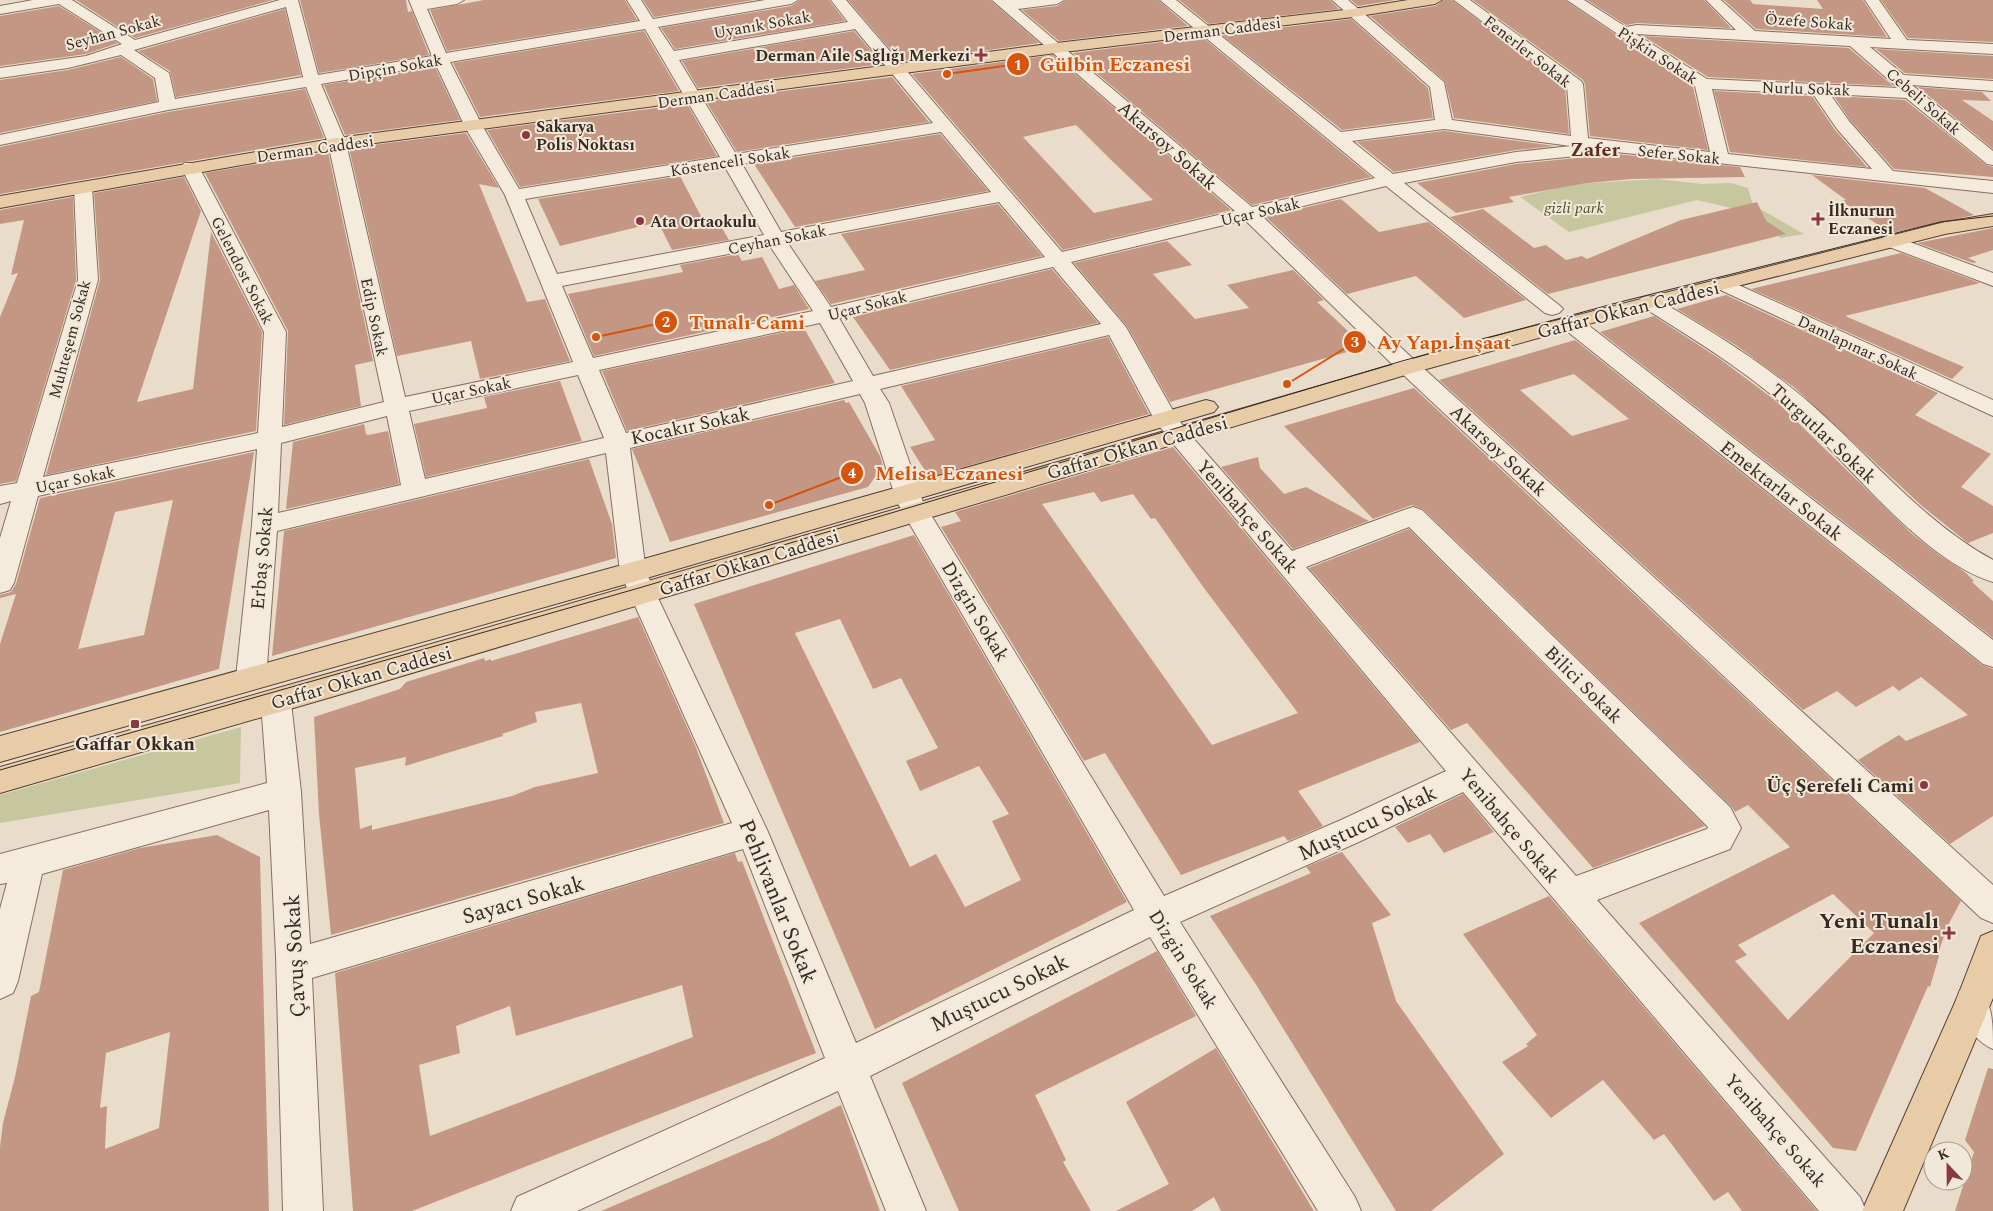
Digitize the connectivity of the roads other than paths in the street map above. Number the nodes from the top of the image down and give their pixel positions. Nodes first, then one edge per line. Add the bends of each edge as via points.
1 (58, 0) edge
2 (62, 0) edge
3 (457, 0) edge
4 (634, 0) edge
5 (791, 0) edge
6 (838, 0) edge
7 (1057, 0) edge
8 (1167, 0) edge
9 (1339, 0) edge
10 (1435, 0) edge
11 (1461, 0) edge
12 (1574, 0) edge
13 (1713, 0) edge
14 (1872, 0) edge
15 (292, 1) edge
16 (417, 3) edge
17 (1002, 3) edge
18 (0, 10) edge
19 (1353, 12) junction
20 (649, 24) junction
21 (860, 24) junction
22 (1205, 31) junction
23 (1624, 32) junction
24 (1750, 35) junction
25 (1855, 42) junction
26 (1902, 44) junction
27 (128, 47) junction
28 (1056, 48) junction
29 (1993, 49) edge
30 (669, 57) junction
31 (441, 59) junction
32 (898, 70) junction
33 (0, 73) edge
34 (312, 82) junction
35 (1703, 84) junction
36 (1905, 86) junction
37 (1993, 86) edge
38 (1818, 89) junction
39 (694, 97) junction
40 (168, 105) junction
41 (1444, 124) junction
42 (946, 126) junction
43 (474, 127) junction
44 (1337, 138) junction
45 (0, 140) edge
46 (1580, 142) junction
47 (337, 144) junction
48 (1616, 147) junction
49 (1720, 159) junction
50 (730, 160) junction
51 (1993, 160) edge
52 (190, 167) junction
53 (1888, 176) junction
54 (1389, 180) junction
55 (83, 187) junction
56 (1993, 187) edge
57 (514, 195) junction
58 (1005, 195) junction
59 (0, 202) edge
60 (1993, 203) edge
61 (1249, 214) junction
62 (1993, 220) edge
63 (776, 240) junction
64 (1891, 241) junction
65 (1059, 258) junction
66 (1993, 280) edge
67 (549, 282) junction
68 (1723, 284) junction
69 (1648, 302) junction
70 (826, 315) junction
71 (1561, 316) junction
72 (1115, 327) junction
73 (1401, 360) junction
74 (585, 366) junction
75 (865, 387) junction
76 (394, 406) junction
77 (1993, 410) edge
78 (1172, 427) junction
79 (270, 438) junction
80 (617, 442) junction
81 (27, 489) junction
82 (415, 491) junction
83 (0, 495) edge
84 (911, 502) junction
85 (265, 525) junction
86 (1288, 563) junction
87 (1993, 572) edge
88 (0, 582) edge
89 (637, 583) junction
90 (1993, 656) edge
91 (251, 678) junction
92 (276, 702) junction
93 (0, 749) edge
94 (1468, 774) junction
95 (0, 780) edge
96 (285, 792) junction
97 (752, 832) junction
98 (14, 866) edge
99 (1570, 894) junction
100 (1993, 907) edge
101 (1157, 916) junction
102 (1993, 948) edge
103 (295, 966) junction
104 (0, 981) edge
105 (1983, 1017) edge
106 (847, 1067) junction
107 (303, 1211) edge
108 (531, 1211) edge
109 (906, 1211) edge
110 (1342, 1211) edge
111 (1846, 1211) edge
112 (1882, 1211) edge

1 - 18 street
2 - 27 street
3 - 16 street
4 - 20 street, Dizgin Sokak
5 - 20 street, Dipçin Sokak
6 - 21 street, Yenibahçe Sokak
7 - 17 street
8 - 22 street, Emektarlar Sokak
9 - 19 street
10 - 19 main road, Derman Caddesi
11 - 46 street, Fenerler Sokak via 1575,84
12 - 23 street, Pişkin Sokak
13 - 24 street
14 - 26 street
15 - 27 street, Seyhan Sokak
15 - 34 street, Edip Sokak
16 - 31 street, Pehlivanlar Sokak
17 - 28 street, Akarsoy Sokak
19 - 22 main road, Derman Caddesi
19 - 41 street via 1438,85
20 - 30 street, Dizgin Sokak
20 - 31 street, Dipçin Sokak
21 - 30 street, Uyanık Sokak
21 - 32 street, Yenibahçe Sokak
22 - 28 main road, Derman Caddesi
22 - 44 street, Emektarlar Sokak
23 - 24 street, Özefe Sokak via 1638,29
23 - 35 street, Pişkin Sokak
24 - 25 street, Özefe Sokak
25 - 26 street, Özefe Sokak
25 - 36 street, Cebeli Sokak
26 - 29 street, Özefe Sokak
27 - 33 street, Seyhan Sokak via 75,62
27 - 40 street via 163,76
28 - 32 main road, Derman Caddesi
28 - 61 street, Akarsoy Sokak
30 - 39 street, Dizgin Sokak
31 - 34 street, Dipçin Sokak
31 - 43 street, Pehlivanlar Sokak
32 - 39 main road, Derman Caddesi
32 - 42 street, Yenibahçe Sokak
34 - 40 street, Dipçin Sokak
34 - 47 street, Edip Sokak
35 - 38 street, Nurlu Sokak
35 - 49 street, Pişkin Sokak
36 - 37 street, Nurlu Sokak
36 - 38 street, Nurlu Sokak
36 - 51 street, Cebeli Sokak
38 - 53 street via 1843,125
39 - 43 main road, Derman Caddesi
39 - 50 street, Dizgin Sokak
40 - 45 street, Dipçin Sokak
41 - 44 street, Sefer Sokak
41 - 46 street, Sefer Sokak
42 - 50 street, Köstenceli Sokak
42 - 58 street, Yenibahçe Sokak
43 - 47 main road, Derman Caddesi
43 - 57 street, Pehlivanlar Sokak
44 - 54 street, Emektarlar Sokak
46 - 48 street, Sefer Sokak
47 - 52 main road, Derman Caddesi
47 - 76 street, Edip Sokak
48 - 49 street, Sefer Sokak
48 - 54 street, Uçar Sokak via 1516,157
49 - 53 street, Sefer Sokak
50 - 57 street, Köstenceli Sokak
50 - 63 street, Dizgin Sokak
52 - 55 main road, Derman Caddesi
52 - 79 street, Gelendost Sokak via 275,332
53 - 56 street, Sefer Sokak
54 - 61 street, Uçar Sokak
54 - 71 street, Emektarlar Sokak
55 - 59 main road, Derman Caddesi
55 - 81 street, Muhteşem Sokak via 88,280
57 - 67 street, Pehlivanlar Sokak
58 - 63 street, Ceyhan Sokak
58 - 65 street, Yenibahçe Sokak
60 - 71 main road, Gaffar Okkan Caddesi via 1925,214
61 - 65 street, Uçar Sokak
61 - 73 street, Akarsoy Sokak
62 - 64 main road, Gaffar Okkan Caddesi
63 - 67 street, Ceyhan Sokak
63 - 70 street, Dizgin Sokak
64 - 66 street
64 - 68 main road, Gaffar Okkan Caddesi
65 - 70 street, Uçar Sokak
65 - 72 street, Yenibahçe Sokak
67 - 74 street, Pehlivanlar Sokak
68 - 69 main road, Gaffar Okkan Caddesi
68 - 77 street, Damlapınar Sokak
69 - 71 main road, Gaffar Okkan Caddesi
69 - 87 street, Turgutlar Sokak via 1725,349 1778,388 1906,511 1966,560
70 - 74 street, Uçar Sokak
70 - 75 street, Dizgin Sokak
71 - 73 main road, Gaffar Okkan Caddesi
71 - 90 street, Emektarlar Sokak
72 - 75 street, Kocakır Sokak
72 - 78 street, Yenibahçe Sokak
73 - 78 main road, Gaffar Okkan Caddesi
73 - 100 street, Akarsoy Sokak
74 - 76 street, Uçar Sokak
74 - 80 street, Pehlivanlar Sokak
75 - 80 street, Kocakır Sokak
75 - 84 street, Dizgin Sokak via 877,403
76 - 79 street, Uçar Sokak
76 - 82 street, Edip Sokak
78 - 84 main road, Gaffar Okkan Caddesi
78 - 86 street, Yenibahçe Sokak
79 - 81 street, Uçar Sokak
79 - 85 street, Erbaş Sokak
80 - 82 street, Kocakır Sokak
80 - 89 street, Pehlivanlar Sokak
81 - 83 street, Uçar Sokak
81 - 88 street, Muhteşem Sokak
82 - 85 street, Kocakır Sokak
84 - 89 main road, Gaffar Okkan Caddesi
84 - 101 street, Dizgin Sokak
85 - 91 street, Erbaş Sokak
86 - 94 street, Yenibahçe Sokak
86 - 99 street, Bilici Sokak via 1413,516 1719,817 1725,828 1718,839
89 - 91 main road, Gaffar Okkan Caddesi
89 - 92 main road, Gaffar Okkan Caddesi
89 - 97 street, Pehlivanlar Sokak
91 - 93 main road, Gaffar Okkan Caddesi
92 - 95 main road, Gaffar Okkan Caddesi
92 - 96 street, Çavuş Sokak
94 - 99 street, Yenibahçe Sokak
94 - 101 street, Muştucu Sokak via 1352,830
96 - 98 street
96 - 103 street, Çavuş Sokak
97 - 103 street, Sayacı Sokak
97 - 106 street, Pehlivanlar Sokak
98 - 104 street
99 - 111 street, Yenibahçe Sokak
101 - 106 street, Muştucu Sokak
101 - 110 street, Dizgin Sokak
102 - 105 main road
103 - 107 street, Çavuş Sokak
105 - 112 main road
106 - 108 street, Muştucu Sokak
106 - 109 street, Pehlivanlar Sokak

